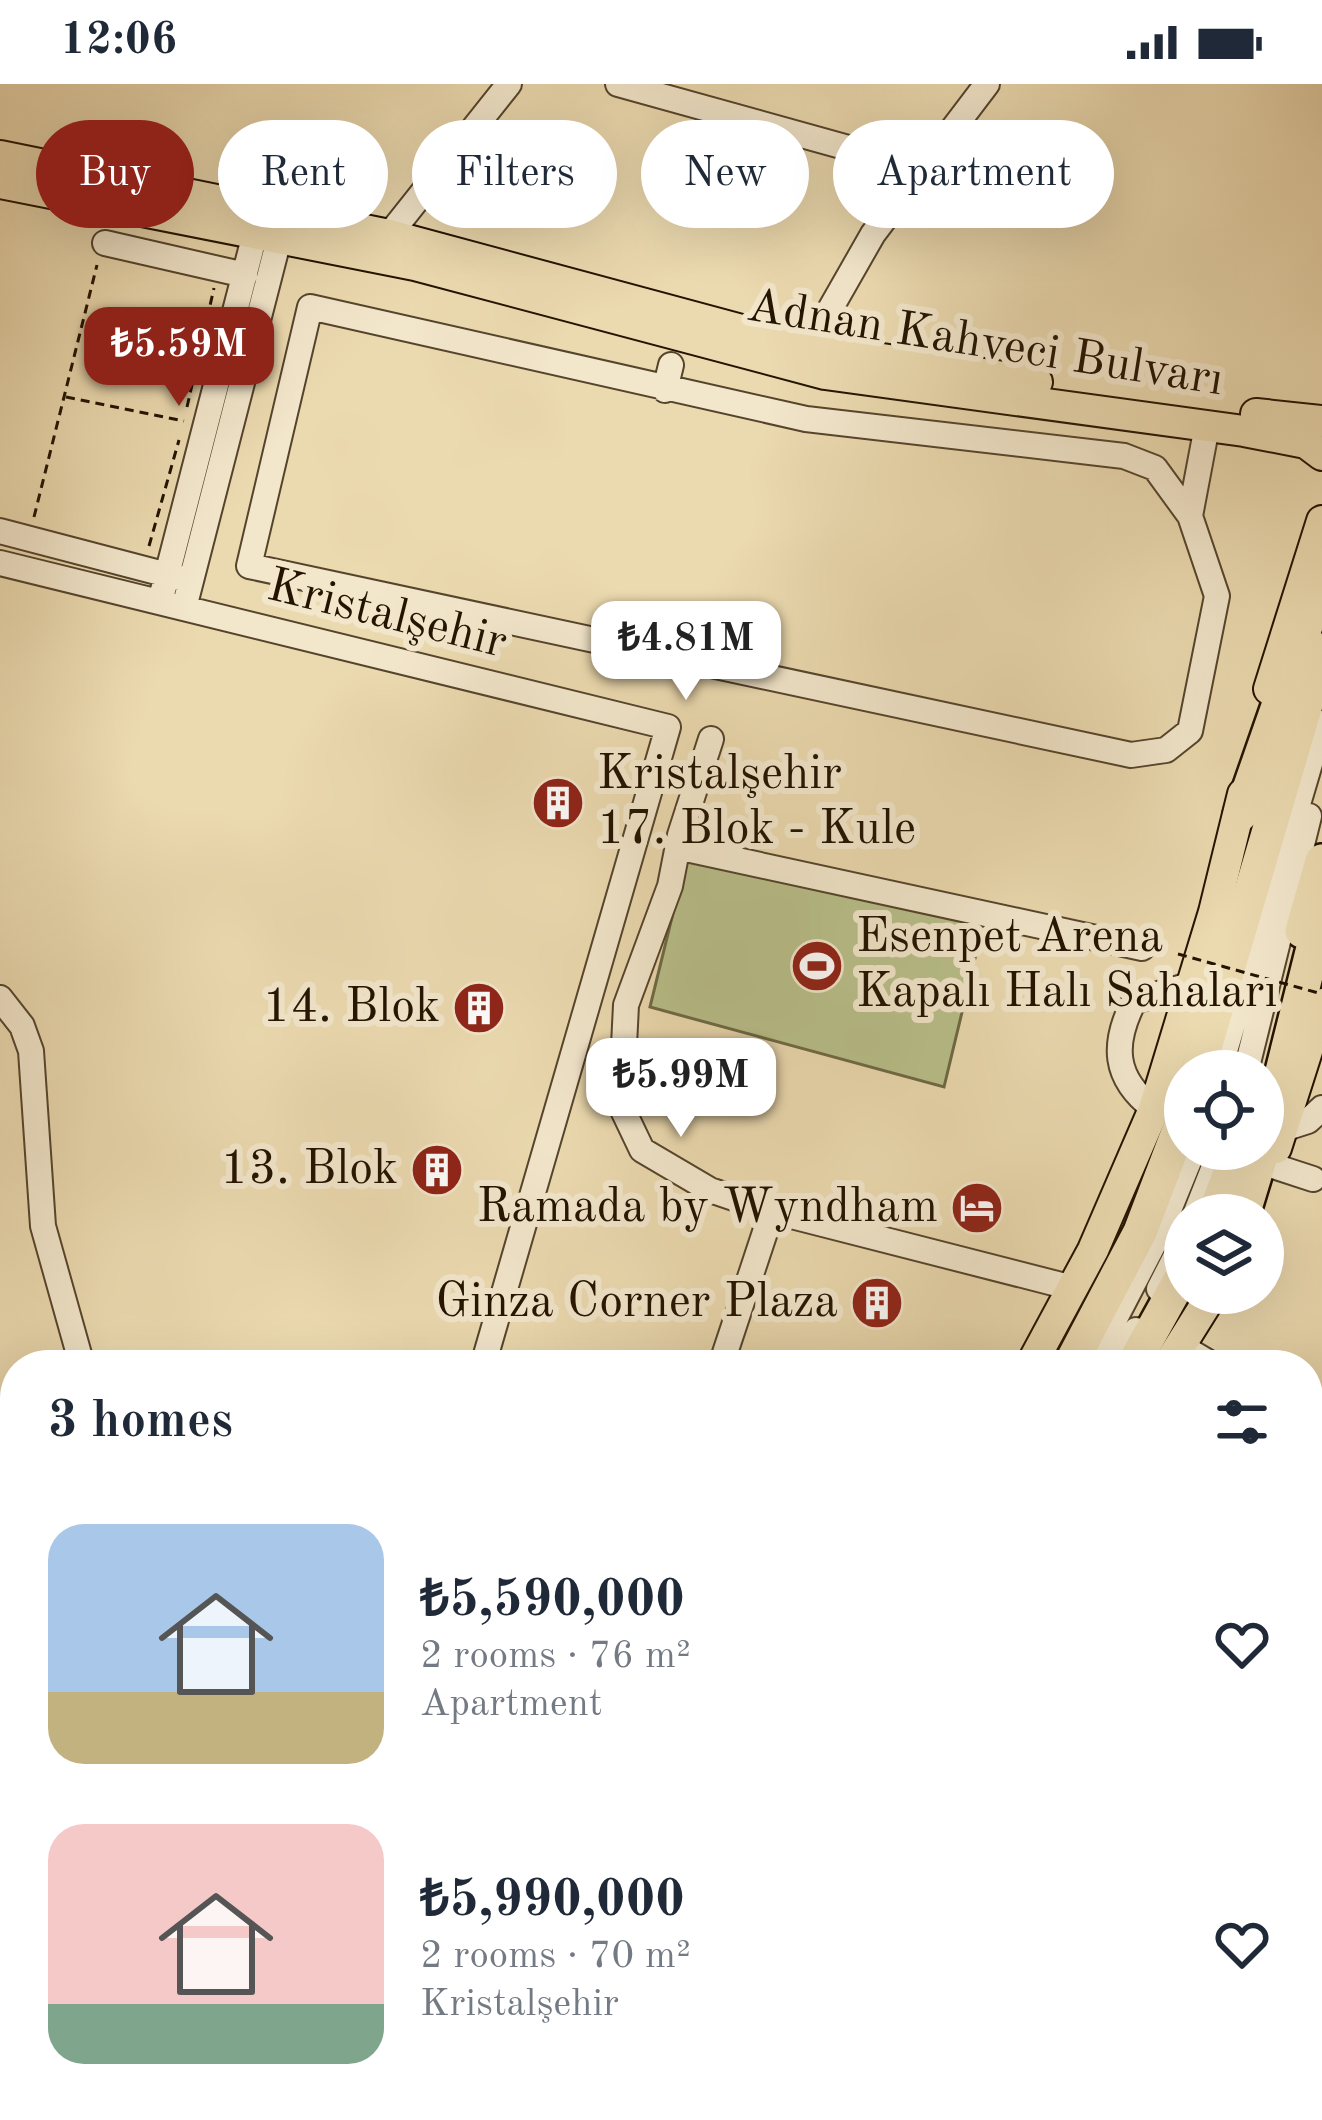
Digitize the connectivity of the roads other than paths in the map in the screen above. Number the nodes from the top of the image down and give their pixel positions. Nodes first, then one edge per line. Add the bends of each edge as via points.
1 (618, 84) edge
2 (987, 84) edge
3 (498, 88) edge
4 (960, 120) edge
5 (833, 144) edge
6 (0, 156) edge
7 (0, 183) edge
8 (878, 228) edge
9 (268, 232) junction
10 (386, 246) junction
11 (102, 252) road end
12 (251, 282) junction
13 (804, 358) junction
14 (1322, 421) edge
15 (1207, 426) junction
16 (1322, 455) edge
17 (1190, 517) junction
18 (1322, 521) edge
19 (0, 531) edge
20 (0, 563) edge
21 (179, 578) junction
22 (1322, 580) edge
23 (172, 605) junction
24 (1322, 650) edge
25 (1322, 723) edge
26 (711, 739) dead end
27 (1322, 767) edge
28 (1240, 814) junction
29 (677, 847) junction
30 (1322, 861) edge
31 (1322, 912) edge
32 (1142, 948) dead end
33 (1192, 984) junction
34 (0, 998) edge
35 (1321, 1009) edge
36 (1180, 1050) edge
37 (1204, 1050) edge
38 (1225, 1050) edge
39 (1251, 1050) edge
40 (1269, 1050) edge
41 (1284, 1084) edge
42 (1164, 1108) edge
43 (1284, 1110) edge
44 (1322, 1110) edge
45 (1164, 1120) edge
46 (1164, 1132) edge
47 (1284, 1138) edge
48 (1284, 1158) edge
49 (1185, 1170) edge
50 (1313, 1179) dead end
51 (772, 1211) junction
52 (1164, 1275) edge
53 (1072, 1288) junction
54 (1164, 1309) edge
55 (1189, 1314) edge
56 (1199, 1314) edge
57 (78, 1350) edge
58 (487, 1350) edge
59 (726, 1350) edge
60 (1043, 1350) edge
61 (1047, 1350) edge
62 (1099, 1350) edge
63 (1122, 1350) edge
64 (1141, 1350) edge
65 (1162, 1350) edge
66 (1193, 1350) edge

1 - 5 street
2 - 4 street
3 - 10 street
6 - 10 main road, Adnan Kahveci Bulvarı
7 - 9 main road, Adnan Kahveci Bulvarı
8 - 13 street
9 - 10 main road, Adnan Kahveci Bulvarı
9 - 12 street
10 - 13 main road, Adnan Kahveci Bulvarı
11 - 12 street
12 - 21 street
13 - 14 main road, Adnan Kahveci Bulvarı
13 - 15 main road, Adnan Kahveci Bulvarı
15 - 16 main road, Adnan Kahveci Bulvarı via 1285,438
15 - 17 street
17 - 17 street via 1215,582 1212,625 1190,731 1166,750 1143,755 249,566 310,307 550,364 668,378 806,419 1124,456 1154,468
18 - 28 main road
19 - 21 street
20 - 23 street, Kristalşehir
21 - 23 street
22 - 28 highway
23 - 58 street, Kristalşehir via 668,727
24 - 37 highway
25 - 38 street
26 - 29 street
27 - 39 street
28 - 33 main road
29 - 32 street
29 - 51 street via 626,1004 621,1106 642,1150 710,1190
30 - 40 highway
31 - 41 highway
33 - 36 main road
33 - 42 street via 1134,1001 1122,1025 1116,1057 1132,1092
34 - 57 street via 31,1051 43,1226
35 - 43 main road
44 - 47 street
45 - 53 main road
46 - 61 highway via 1140,1232
48 - 50 street
49 - 62 street
51 - 53 street
51 - 59 street
52 - 63 street
53 - 60 main road
54 - 64 highway
55 - 65 highway
56 - 66 main road

